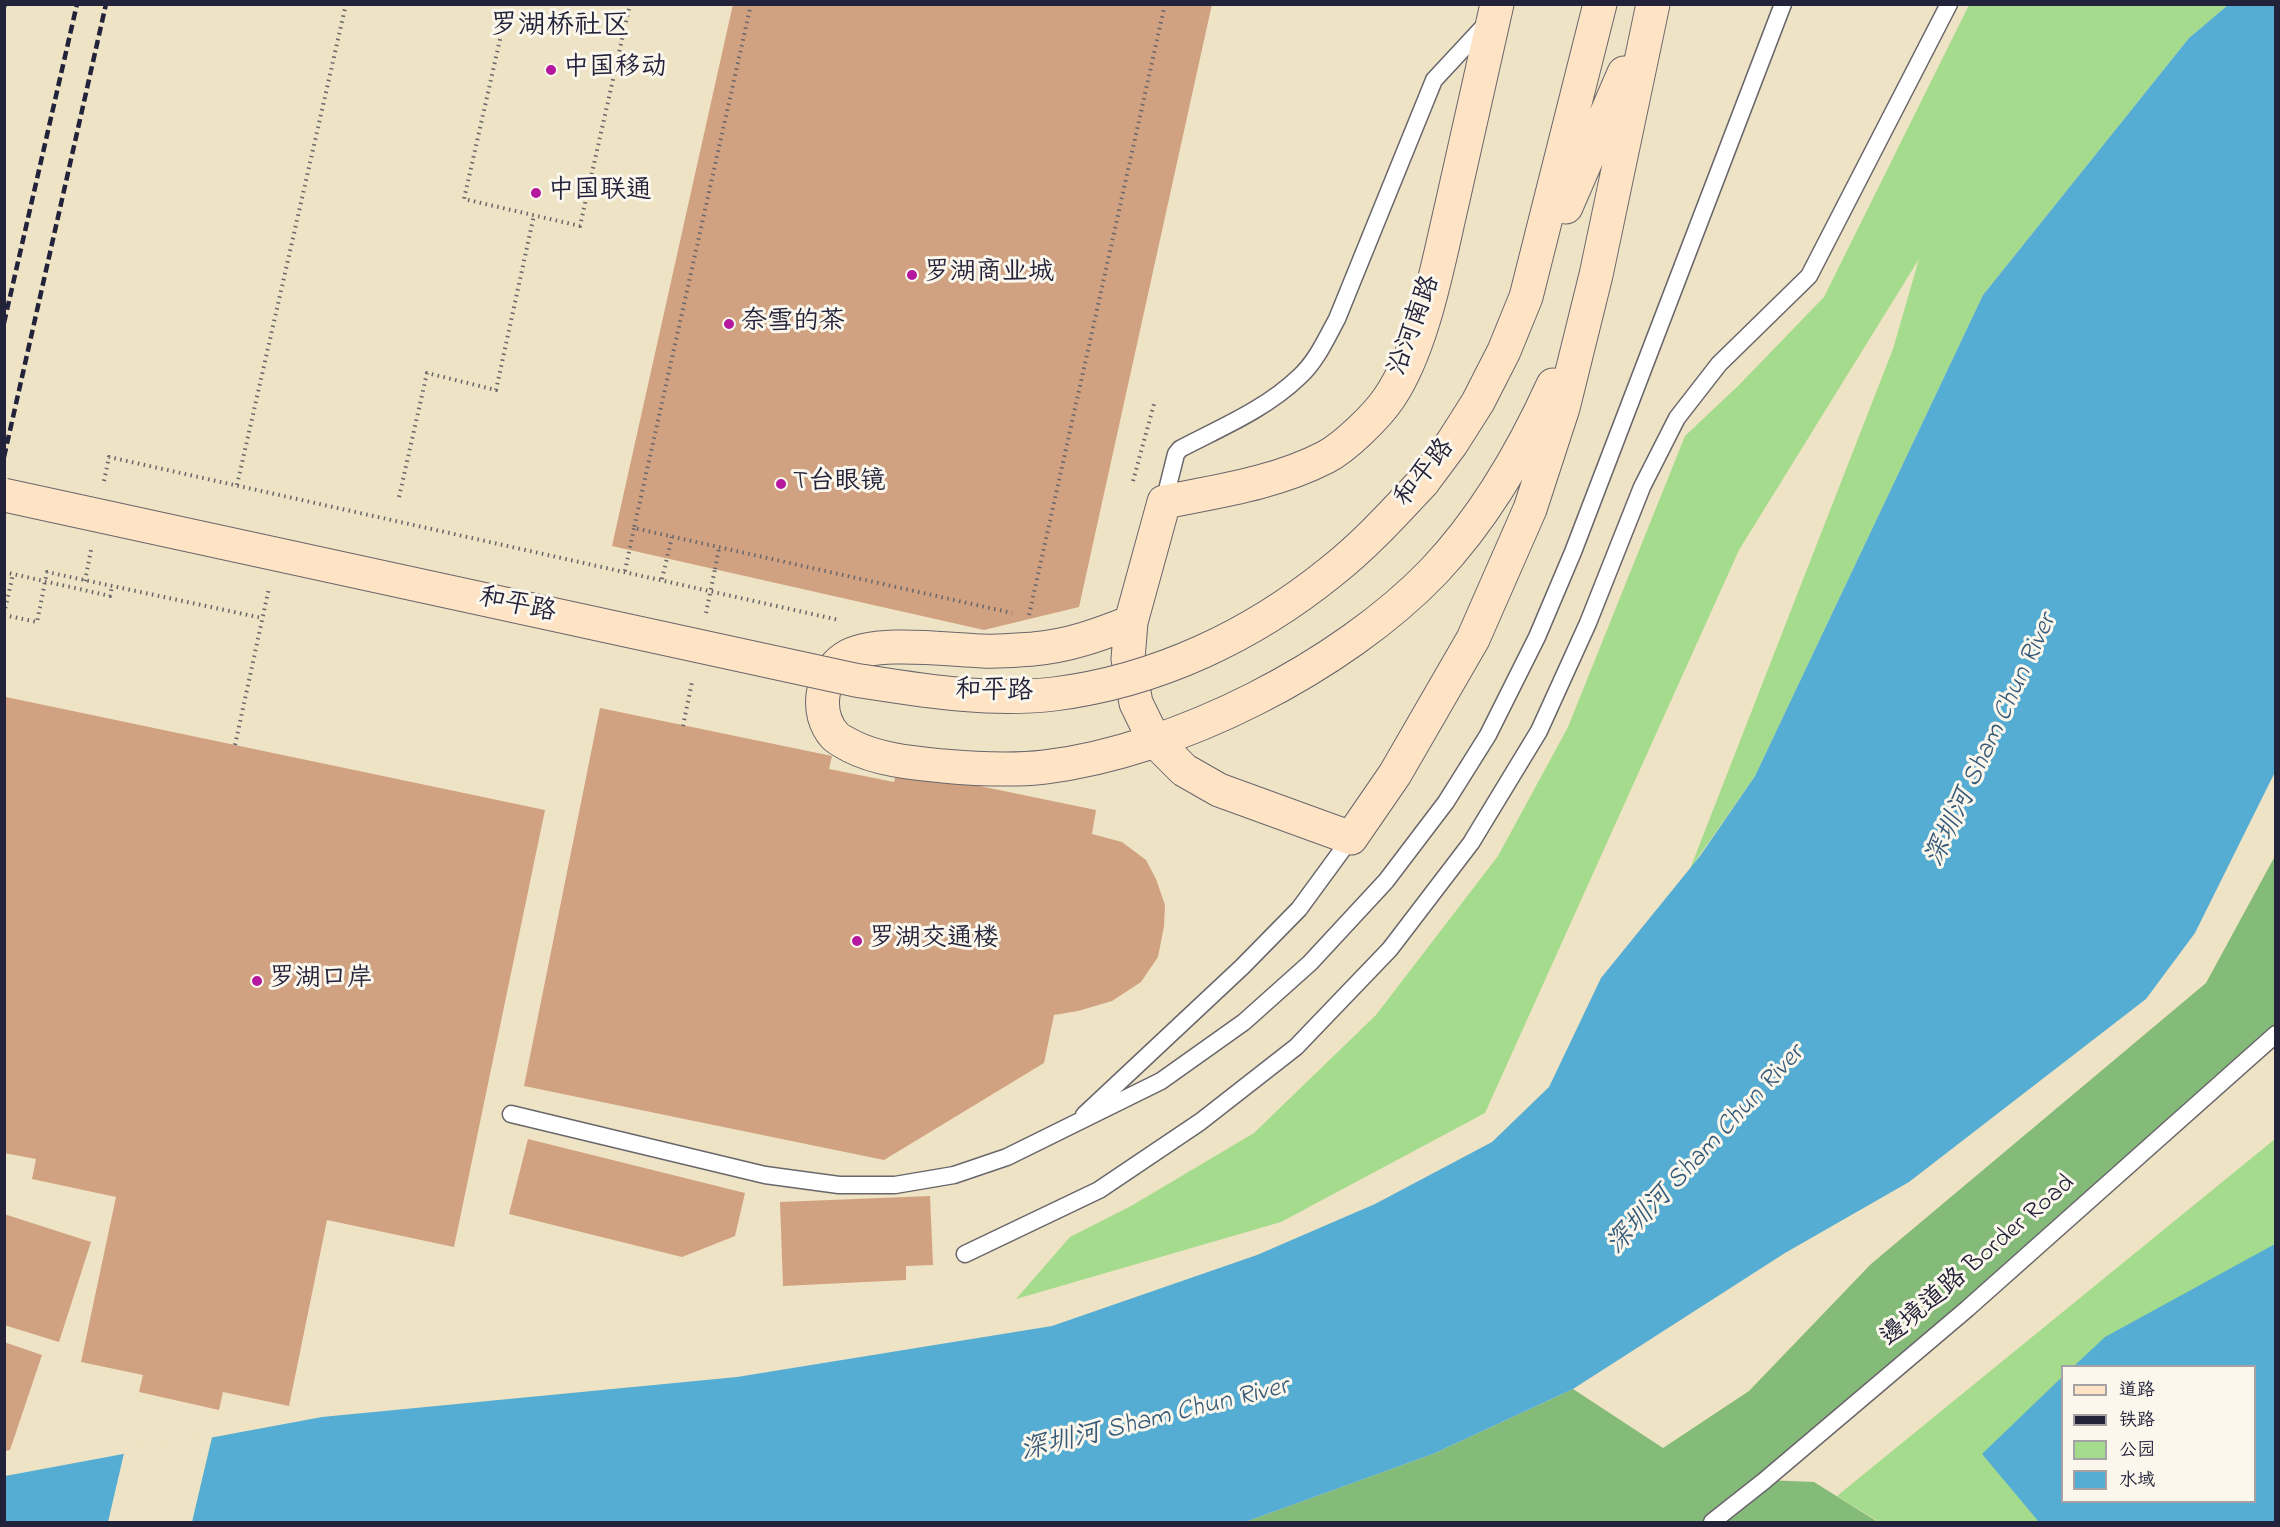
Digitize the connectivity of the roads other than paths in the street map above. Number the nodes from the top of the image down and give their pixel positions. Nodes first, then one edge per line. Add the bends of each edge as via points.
1 (1600, 4) edge
2 (1648, 4) edge
3 (1653, 4) edge
4 (1783, 4) edge
5 (1949, 4) edge
6 (1495, 10) edge
7 (1596, 275) junction
8 (1526, 297) junction
9 (4, 495) edge
10 (1164, 502) junction
11 (1131, 622) junction
12 (1154, 741) junction
13 (1352, 838) junction
14 (2276, 1034) edge
15 (511, 1114) dead end
16 (1070, 1127) junction
17 (965, 1254) dead end
18 (1712, 1522) edge

1 - 8 main road, 和平路
2 - 8 main road via 1627,65
3 - 7 main road
4 - 16 lane via 1537,637 1493,725 1452,792 1386,881 1310,963 1244,1022 1161,1081
5 - 17 lane via 1809,276 1719,364 1677,418 1642,487 1588,623 1539,731 1471,843 1390,949 1296,1047 1200,1122 1099,1190
6 - 10 lane via 1434,80 1337,319 1318,353 1300,377 1275,396 1180,449
6 - 10 main road, 沿河南路 via 1440,258 1425,312 1389,399 1364,428 1328,456 1247,485
7 - 12 main road via 1569,350 1523,446 1468,531 1434,570 1388,614 1326,657 1230,711
7 - 13 main road via 1563,408 1525,519 1473,639 1395,774
8 - 9 main road, 和平路, bridge via 1504,351 1452,443 1423,482 1333,571 1291,602 1186,660 1121,682 1052,694 985,696 855,680
10 - 11 main road
11 - 12 main road via 1128,659 1136,703
11 - 12 main road via 1082,641 1037,649 987,652 868,648 837,665 825,685 825,721 836,737 855,748 920,764 979,769 1043,768 1106,756
12 - 13 main road via 1184,770 1219,790
13 - 16 lane via 1299,909
14 - 18 lane, 邊境道路 Border Road via 1967,1309
15 - 16 lane via 765,1175 839,1185 896,1185 954,1175 1007,1157

